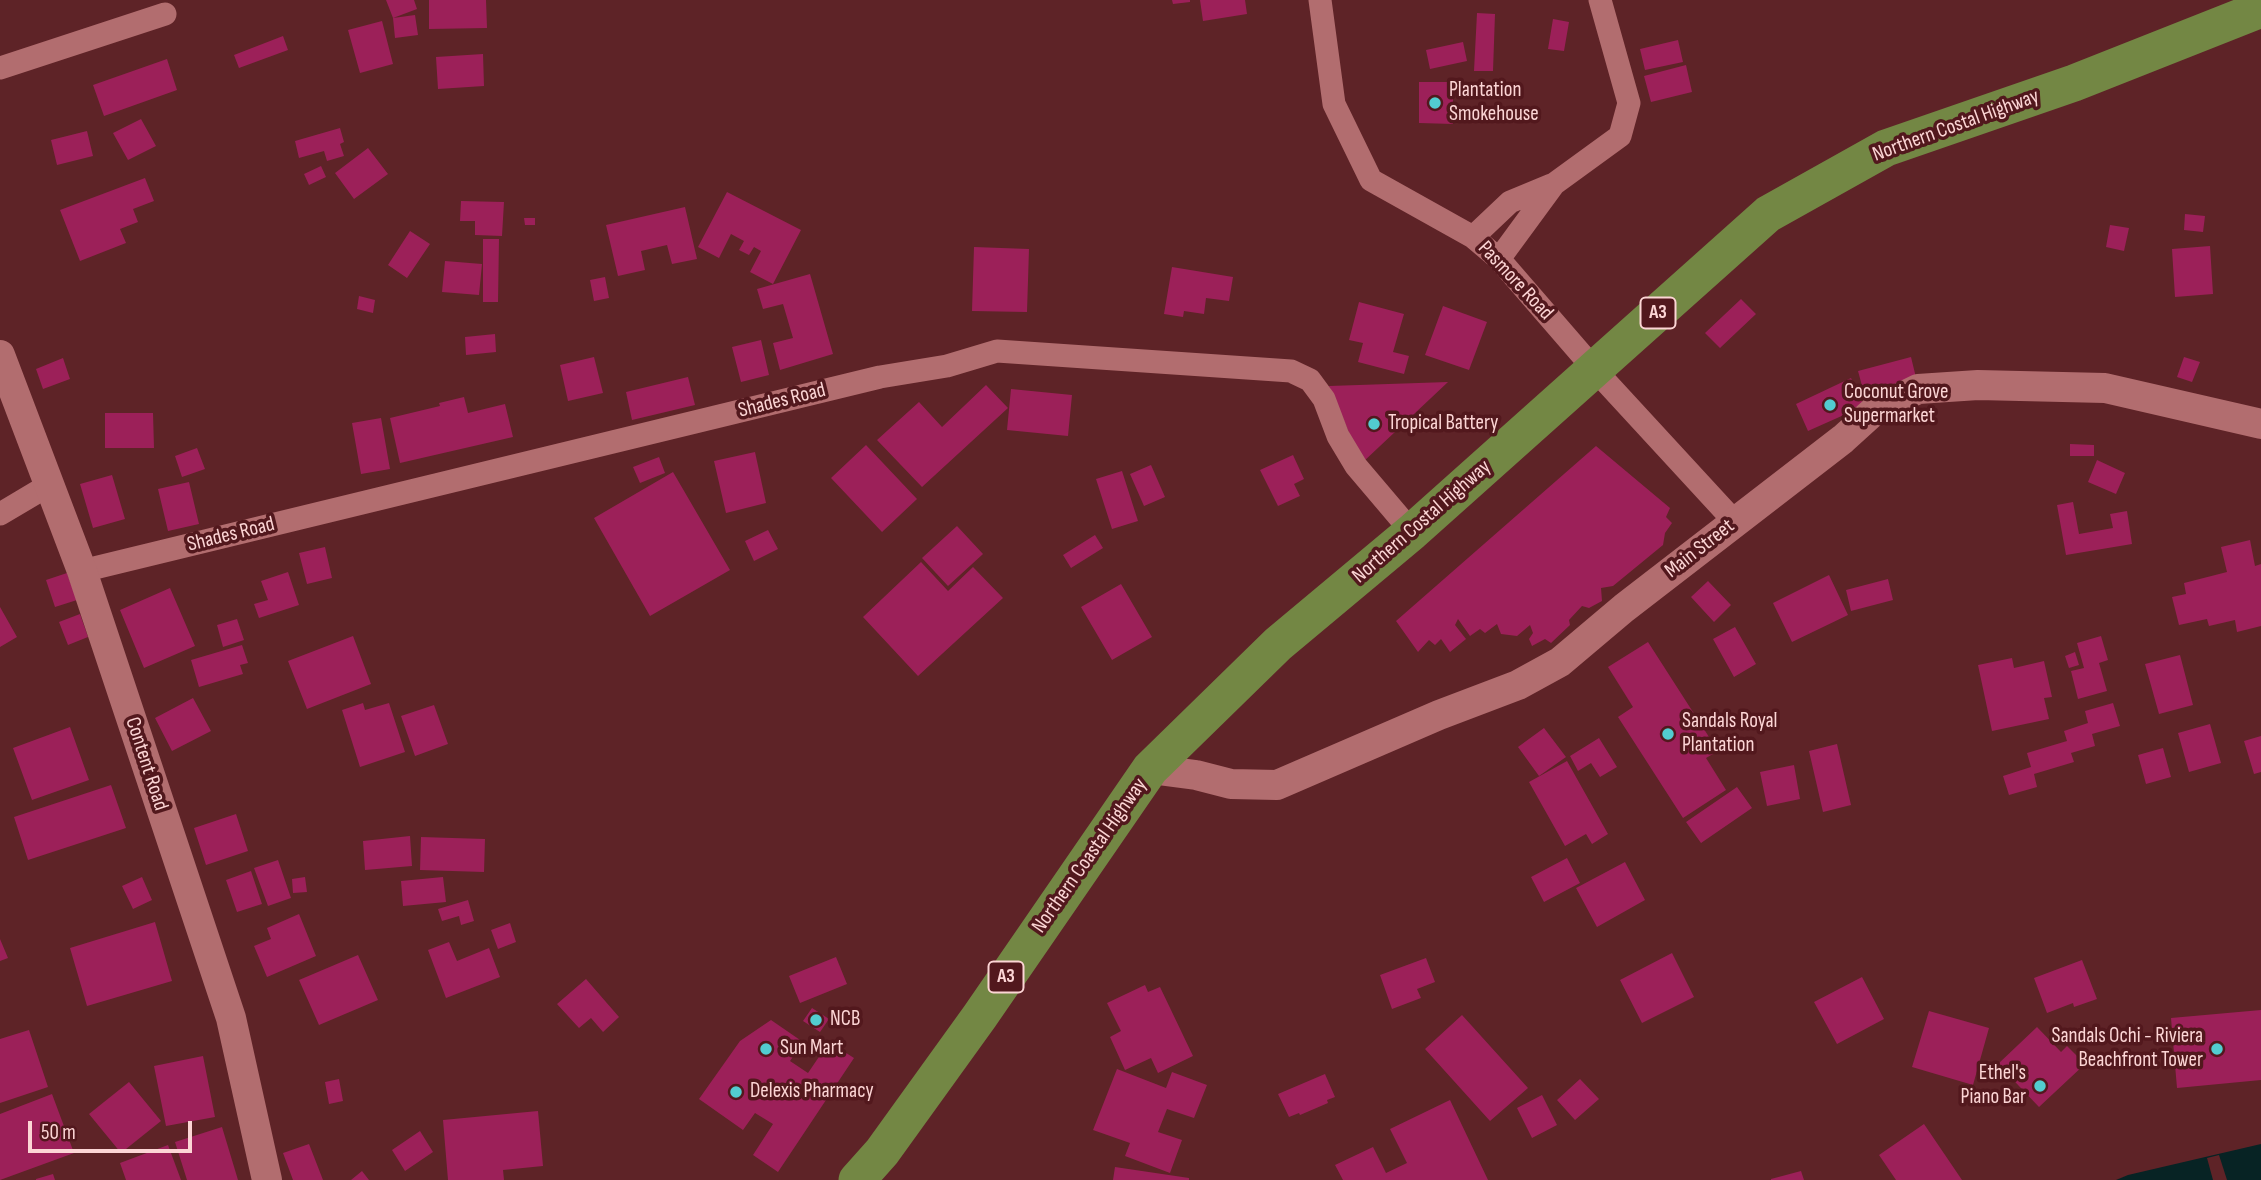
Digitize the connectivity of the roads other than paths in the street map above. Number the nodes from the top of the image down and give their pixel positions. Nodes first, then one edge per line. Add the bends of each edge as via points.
1 (1320, 0) edge
2 (1600, 0) edge
3 (2261, 9) edge
4 (165, 14) dead end
5 (0, 68) edge
6 (1554, 184) junction
7 (1474, 237) junction
8 (1499, 258) junction
9 (0, 355) edge
10 (1595, 370) junction
11 (2261, 424) edge
12 (49, 485) junction
13 (0, 514) edge
14 (1735, 522) junction
15 (1412, 532) junction
16 (82, 571) junction
17 (1150, 769) junction
18 (267, 1180) edge
19 (857, 1180) edge

1 - 7 street, Pasmore Road via 1334,104 1371,180
2 - 6 street via 1629,103 1620,136
3 - 10 main road, Northern Costal Highway / A3 via 2074,83 1886,148 1768,214
4 - 5 street
6 - 7 street via 1510,202
6 - 8 street
7 - 8 street, Pasmore Road
8 - 10 street, Pasmore Road
9 - 12 street, Content Road
10 - 14 street, Pasmore Road
10 - 15 main road, Northern Costal Highway / A3
11 - 14 street, Main Street via 2105,388 1978,384 1918,388 1875,410
12 - 13 street
12 - 16 street, Content Road
14 - 17 street, Main Street via 1560,662 1518,685 1277,785 1231,784
15 - 16 street, Shades Road via 1356,466 1310,380 1291,371 998,351
15 - 17 main road, Northern Costal Highway / A3 via 1278,644
16 - 18 street, Content Road via 231,1018
17 - 19 main road, Northern Coastal Highway / A3 via 980,1016

